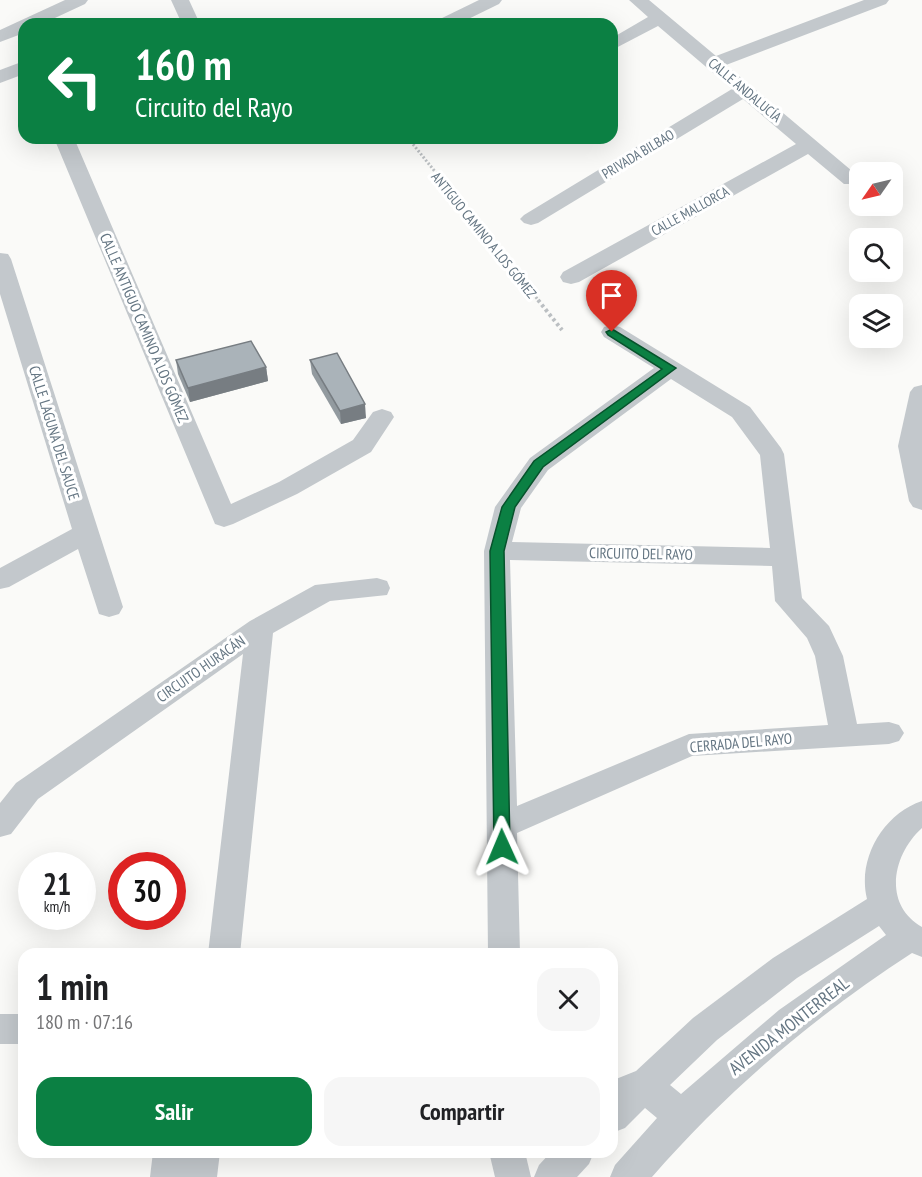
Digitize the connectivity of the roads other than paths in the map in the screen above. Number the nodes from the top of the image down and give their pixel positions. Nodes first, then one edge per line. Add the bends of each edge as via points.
1 (79, 0) edge
2 (180, 0) edge
3 (493, 0) edge
4 (638, 0) edge
5 (880, 0) edge
6 (41, 18) edge
7 (188, 18) edge
8 (456, 18) edge
9 (660, 18) junction
10 (618, 42) edge
11 (714, 64) junction
12 (18, 70) edge
13 (0, 77) edge
14 (744, 90) junction
15 (67, 144) edge
16 (809, 145) junction
17 (849, 178) edge
18 (531, 219) dead end
19 (0, 259) edge
20 (571, 277) dead end
21 (612, 332) dead end
22 (670, 368) junction
23 (922, 392) edge
24 (382, 417) dead end
25 (922, 501) edge
26 (86, 533) junction
27 (497, 551) junction
28 (784, 557) junction
29 (0, 580) edge
30 (377, 588) dead end
31 (109, 607) dead end
32 (260, 628) junction
33 (889, 733) dead end
34 (845, 736) junction
35 (922, 813) edge
36 (0, 825) edge
37 (502, 826) junction
38 (885, 904) junction
39 (916, 940) edge
40 (225, 948) edge
41 (504, 948) edge
42 (0, 1029) edge
43 (18, 1029) edge
44 (628, 1089) edge
45 (618, 1106) edge
46 (682, 1117) junction
47 (170, 1158) edge
48 (201, 1158) edge
49 (508, 1158) edge
50 (570, 1158) edge
51 (168, 1177) edge
52 (199, 1177) edge
53 (513, 1177) edge
54 (552, 1177) edge
55 (628, 1177) edge

1 - 6 street
2 - 7 street
3 - 8 street
4 - 9 street, CALLE ANDALUCÍA
5 - 11 street
9 - 10 street
9 - 11 street, CALLE ANDALUCÍA
11 - 14 street, CALLE ANDALUCÍA
12 - 13 street
14 - 16 street, CALLE ANDALUCÍA
14 - 18 street, PRIVADA BILBAO
15 - 24 street, CALLE ANTIGUO CAMINO A LOS GÓMEZ via 224,518 288,488 362,446
16 - 17 street, CALLE ANDALUCÍA
16 - 20 street, CALLE MALLORCA
19 - 26 street, CALLE LAGUNA DEL SAUCE
21 - 22 street
22 - 27 street via 539,464 508,507
22 - 28 street via 741,412 772,454
23 - 25 street via 910,446
26 - 29 street
26 - 31 street, CALLE LAGUNA DEL SAUCE
27 - 28 street, CIRCUITO DEL RAYO
27 - 37 street
28 - 34 street via 789,602 819,633 829,656
30 - 32 street via 325,592
32 - 36 street, CIRCUITO HURACÁN via 27,791
32 - 40 street, CIRCUITO HURACÁN
33 - 34 street, CERRADA DEL RAYO
34 - 37 street, CERRADA DEL RAYO via 689,745
35 - 38 street via 897,832 884,853 880,878
37 - 41 street
38 - 39 street via 897,927
38 - 44 street via 785,968
39 - 46 street, AVENIDA MONTERREAL via 867,964 753,1049
42 - 43 street
44 - 45 street
44 - 46 street
46 - 55 street, AVENIDA MONTERREAL
47 - 51 street
48 - 52 street
49 - 53 street
50 - 54 street

